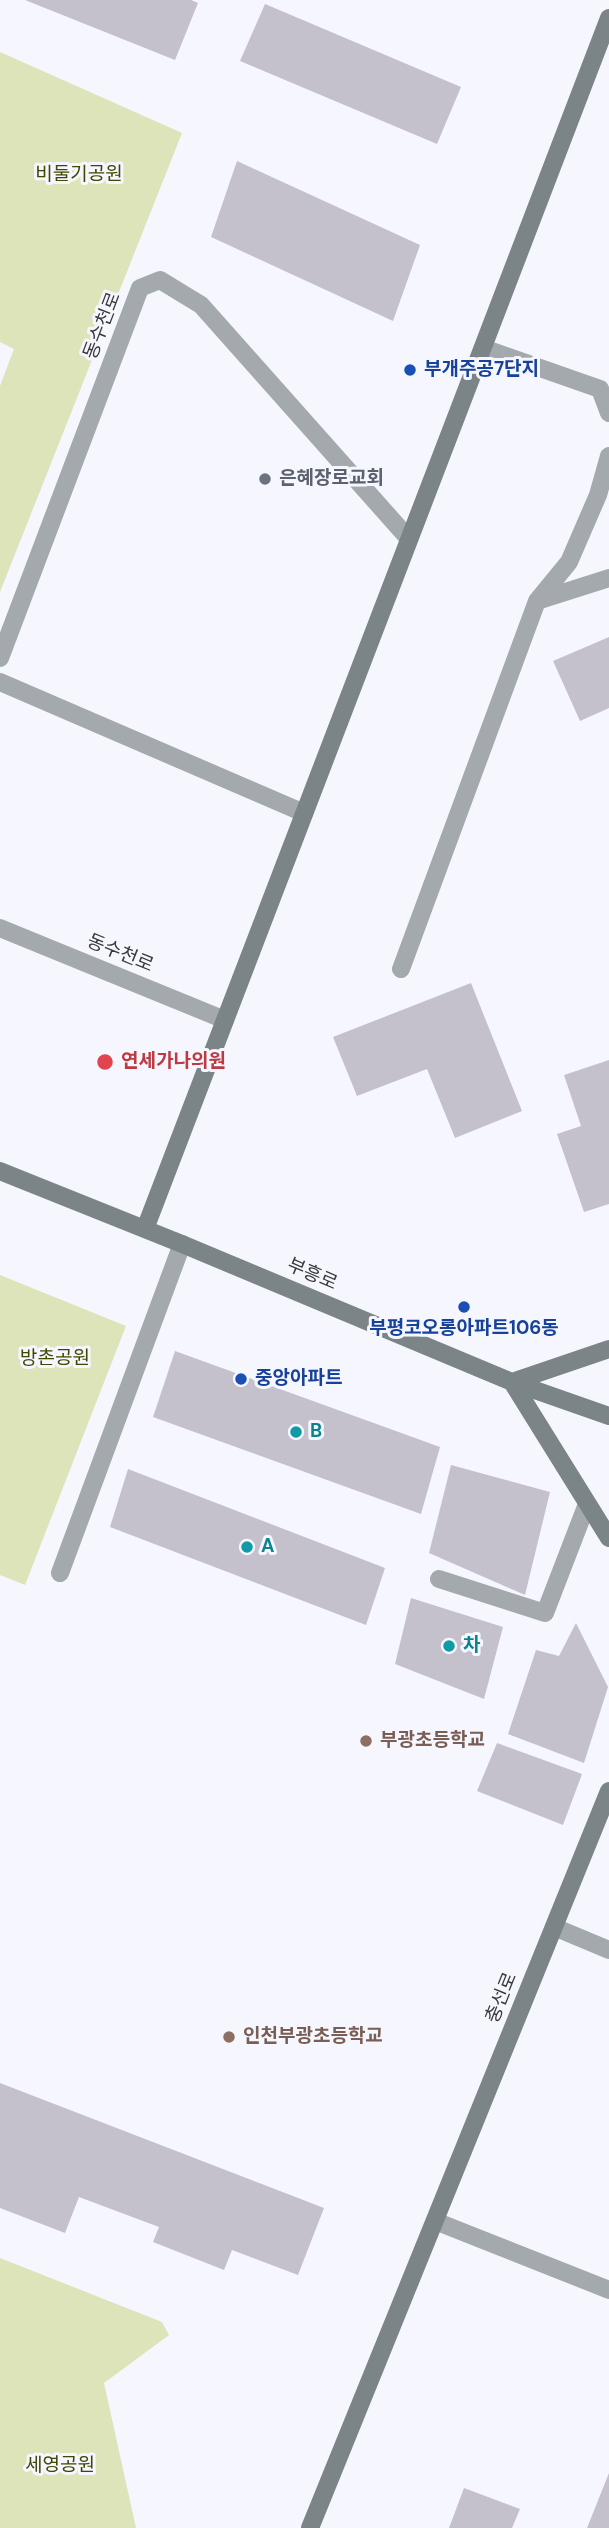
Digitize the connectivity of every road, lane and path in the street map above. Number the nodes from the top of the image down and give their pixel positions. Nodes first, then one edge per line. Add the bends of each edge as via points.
1 (609, 18) edge
2 (483, 348) junction
3 (609, 413) edge
4 (609, 456) edge
5 (409, 539) junction
6 (609, 578) edge
7 (537, 601) junction
8 (0, 658) edge
9 (0, 682) edge
10 (304, 813) junction
11 (0, 928) edge
12 (401, 969) dead end
13 (225, 1020) junction
14 (0, 1171) edge
15 (145, 1229) junction
16 (182, 1244) junction
17 (609, 1349) edge
18 (512, 1382) junction
19 (609, 1416) edge
20 (587, 1504) junction
21 (609, 1538) edge
22 (60, 1573) dead end
23 (439, 1579) dead end
24 (609, 1791) edge
25 (554, 1927) junction
26 (609, 1950) edge
27 (435, 2221) junction
28 (609, 2290) edge
29 (310, 2528) edge

1 - 2 street
2 - 3 street via 600,389
2 - 5 street
4 - 7 street via 569,562
5 - 8 street, 동수천로 via 201,305 160,280 140,288
5 - 10 street
6 - 7 street
7 - 12 street
9 - 10 street
10 - 13 street
11 - 13 street, 동수천로
13 - 15 street
14 - 15 street, 부흥로
15 - 16 street, 부흥로
16 - 18 street, 부흥로
16 - 22 street
17 - 18 street
18 - 19 street, 부흥로
18 - 20 street
20 - 21 street
20 - 23 street via 545,1613
24 - 25 street, 충선로
25 - 26 street
25 - 27 street, 충선로
27 - 28 street
27 - 29 street, 충선로

